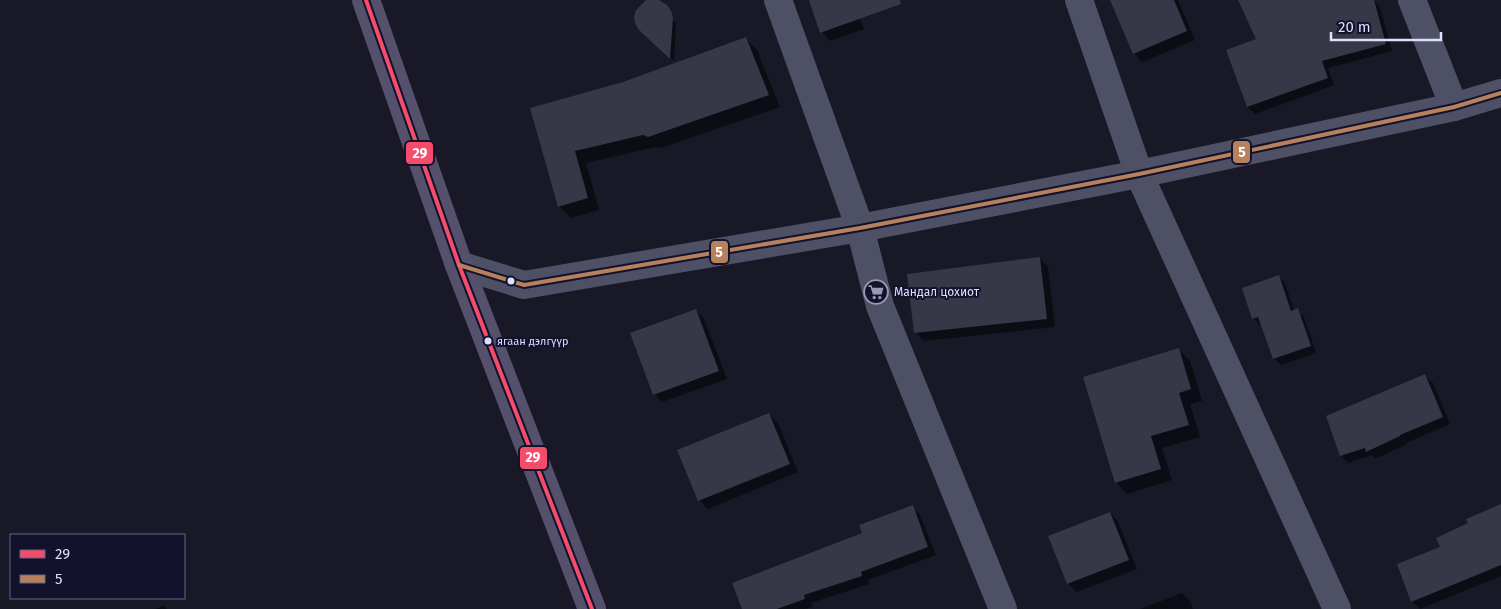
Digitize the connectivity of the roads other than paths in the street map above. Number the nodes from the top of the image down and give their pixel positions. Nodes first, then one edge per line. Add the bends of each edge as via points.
1 (366, 0) edge
2 (778, 0) edge
3 (1079, 0) edge
4 (1412, 0) edge
5 (1501, 93) edge
6 (1454, 107) junction
7 (1139, 174) junction
8 (860, 228) junction
9 (459, 266) junction
10 (592, 609) edge
11 (1003, 609) edge
12 (1337, 609) edge

1 - 9 main road
2 - 8 street
3 - 7 street
4 - 6 street
5 - 6 street
6 - 7 street
7 - 8 street
7 - 12 street
8 - 9 street via 524,285
8 - 11 street via 880,306
9 - 10 main road

